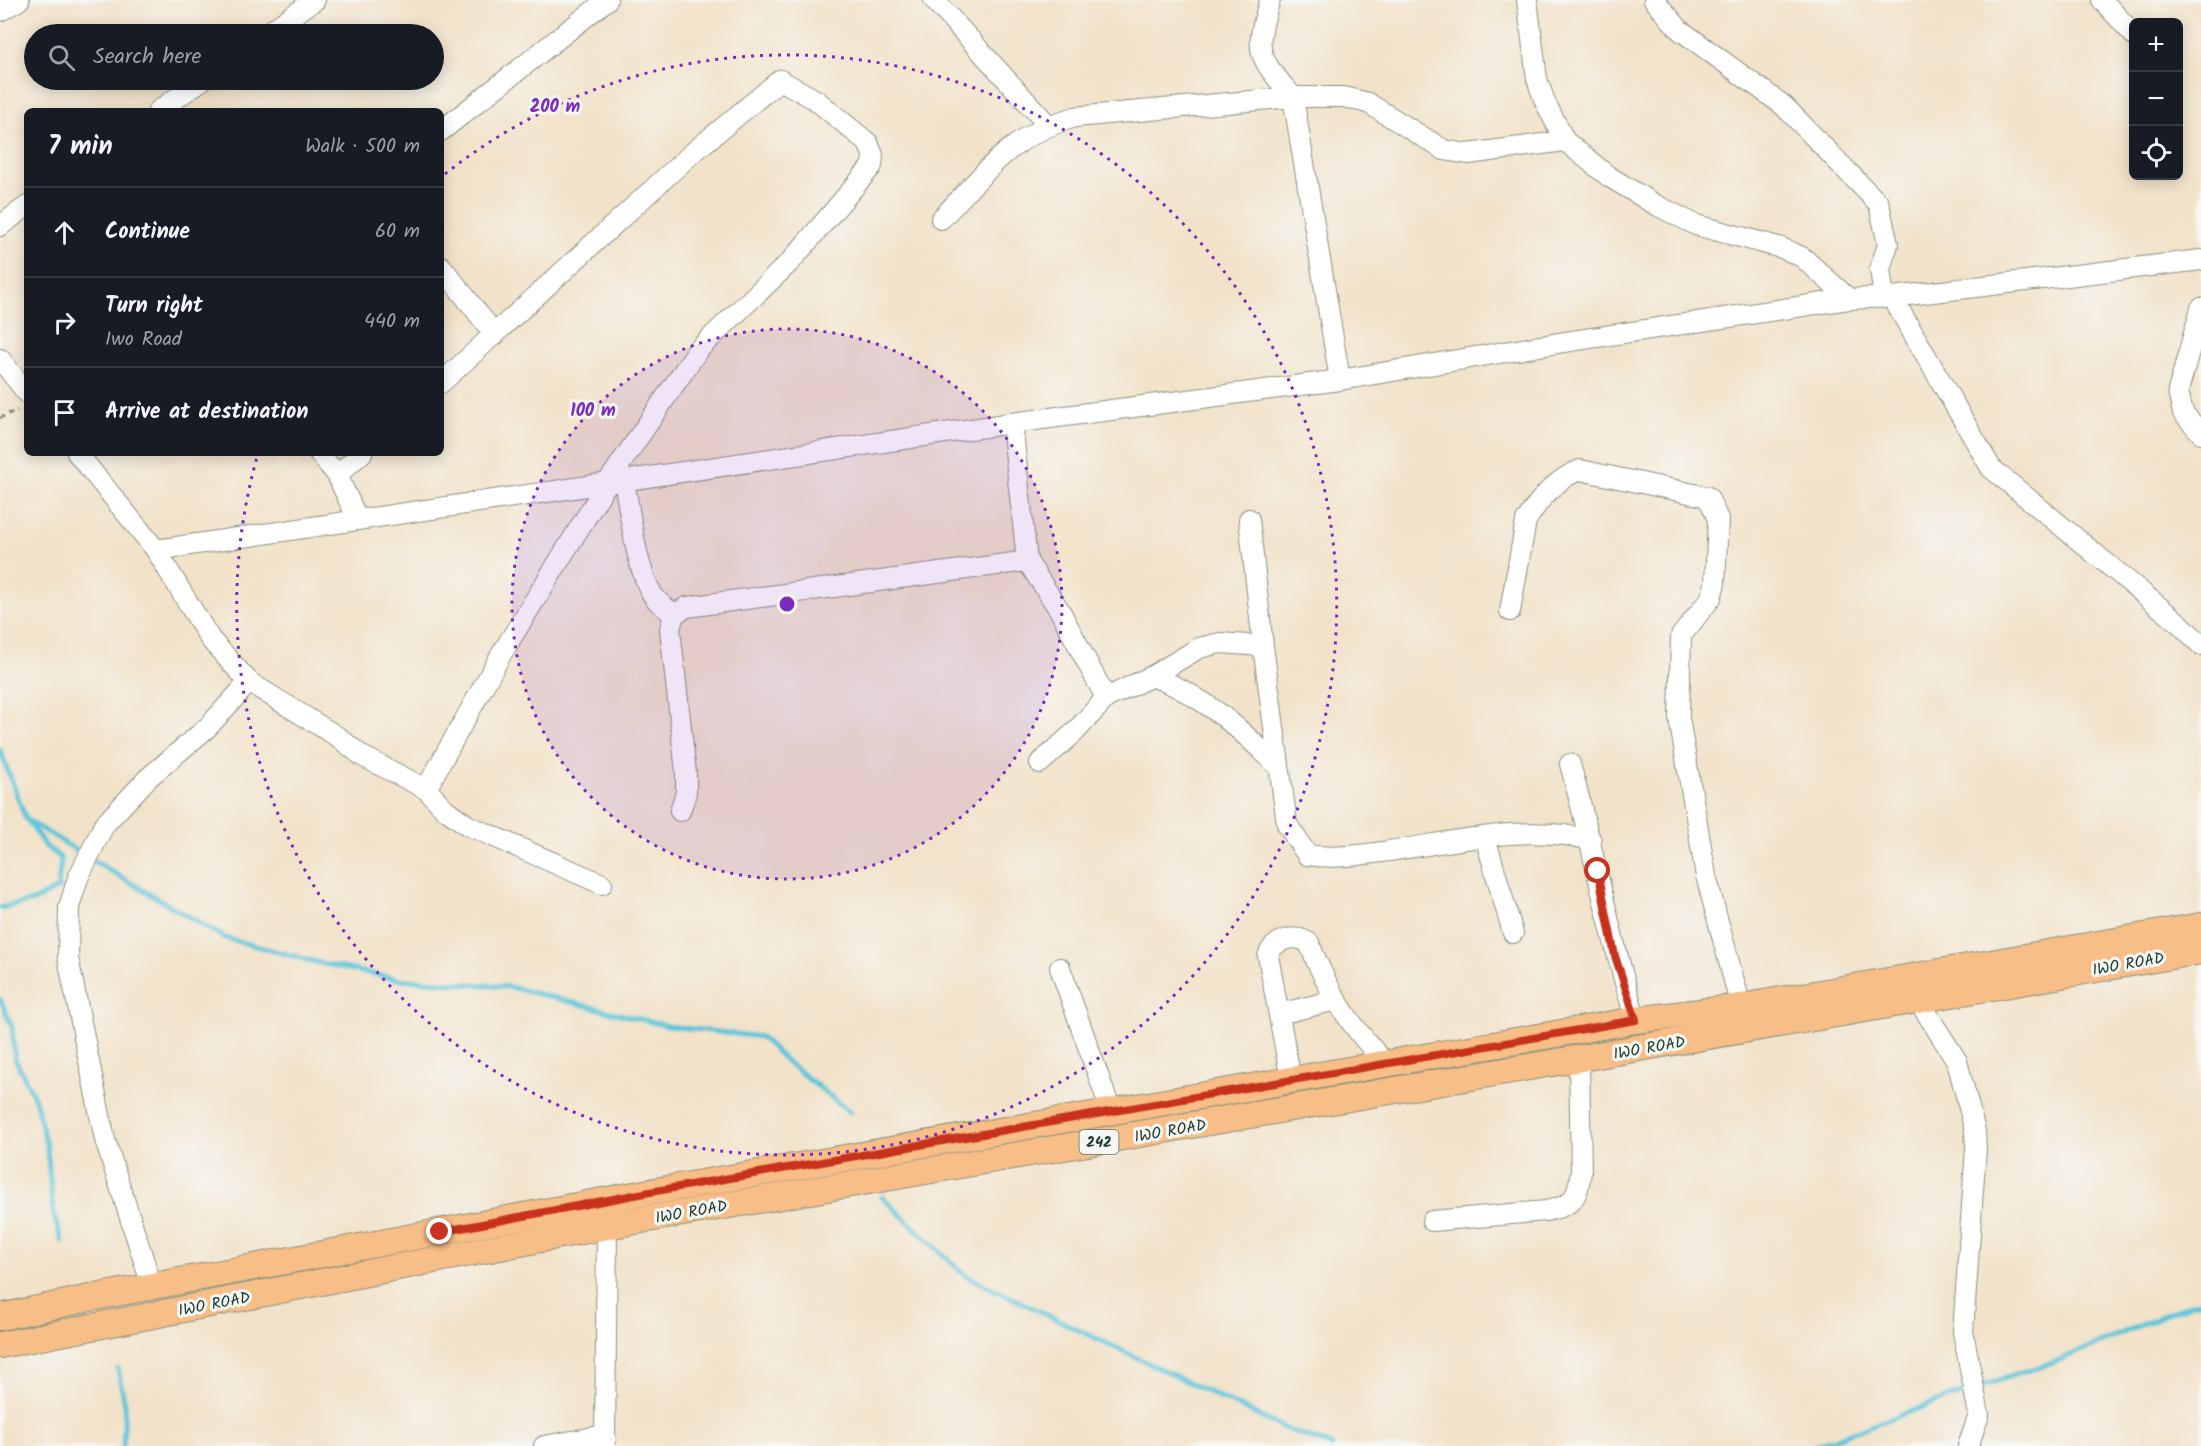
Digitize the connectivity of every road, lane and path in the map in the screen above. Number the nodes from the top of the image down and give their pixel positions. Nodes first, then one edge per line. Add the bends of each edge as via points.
1 (19, 0) edge
2 (315, 0) edge
3 (607, 0) edge
4 (934, 0) edge
5 (1270, 0) edge
6 (1527, 0) edge
7 (1654, 0) edge
8 (2102, 0) edge
9 (0, 11) edge
10 (280, 24) edge
11 (2129, 30) edge
12 (188, 90) edge
13 (1293, 97) junction
14 (162, 108) edge
15 (1048, 124) junction
16 (444, 129) edge
17 (1565, 141) junction
18 (24, 208) edge
19 (941, 219) dead end
20 (0, 226) edge
21 (2201, 260) edge
22 (444, 270) edge
23 (1888, 297) junction
24 (1849, 299) junction
25 (2201, 309) edge
26 (495, 335) junction
27 (0, 359) edge
28 (444, 380) edge
29 (1340, 380) junction
30 (22, 401) edge
31 (0, 418) edge
32 (1012, 423) junction
33 (2201, 433) edge
34 (78, 456) edge
35 (322, 456) edge
36 (359, 456) edge
37 (337, 475) junction
38 (615, 483) junction
39 (1249, 519) dead end
40 (358, 520) junction
41 (156, 550) junction
42 (1027, 561) junction
43 (1510, 611) dead end
44 (674, 614) junction
45 (2201, 645) edge
46 (1263, 646) junction
47 (1152, 676) junction
48 (249, 681) junction
49 (1106, 698) junction
50 (1040, 763) dead end
51 (1570, 764) dead end
52 (1279, 767) junction
53 (426, 789) junction
54 (680, 811) dead end
55 (1485, 837) junction
56 (1591, 840) junction
57 (602, 884) dead end
58 (2201, 926) edge
59 (1513, 933) dead end
60 (2201, 951) edge
61 (1060, 968) dead end
62 (1336, 1000) junction
63 (1918, 1000) junction
64 (1741, 1007) junction
65 (1279, 1014) junction
66 (1636, 1020) junction
67 (1496, 1045) junction
68 (1580, 1059) junction
69 (1386, 1064) junction
70 (1501, 1073) junction
71 (1291, 1080) junction
72 (1111, 1111) junction
73 (1432, 1221) dead end
74 (607, 1226) junction
75 (152, 1286) junction
76 (0, 1317) edge
77 (0, 1345) edge
78 (605, 1441) edge
79 (544, 1446) edge
80 (1968, 1446) edge

1 - 9 street
2 - 10 street
3 - 16 street
4 - 15 street
5 - 13 street via 1260,30 1263,62
6 - 17 street via 1537,79
7 - 23 street via 1680,30 1784,106 1879,204 1888,244 1880,269
8 - 11 street
12 - 14 street
13 - 15 street via 1076,117
13 - 17 street via 1344,97 1368,103 1444,150 1468,154
13 - 29 street
15 - 19 street via 1019,140
17 - 24 street via 1608,176 1696,225 1802,257
18 - 20 street
21 - 23 street
22 - 26 street
23 - 24 street
23 - 45 street via 1991,468
24 - 29 street
25 - 33 street via 2178,391 2183,413
26 - 28 street
26 - 38 street via 690,155 780,80 816,100 868,143 872,166 790,261 698,350
27 - 30 street
29 - 32 street
30 - 31 path
32 - 38 street
32 - 42 street
34 - 41 street
35 - 37 street
36 - 37 street
37 - 40 street
38 - 40 street
38 - 44 street via 647,582 659,603
38 - 53 street via 502,653
39 - 46 street
40 - 41 street
41 - 48 street via 210,639
42 - 44 street via 687,607
42 - 49 street via 1060,610
43 - 64 street via 1526,521 1562,477 1580,470 1708,498 1718,519 1715,583 1711,598 1681,636 1679,718 1706,876
44 - 54 street via 670,629 686,773
46 - 47 street via 1220,642 1199,648
46 - 52 street
47 - 49 street
47 - 52 street via 1194,694 1226,716
48 - 53 street via 362,756
48 - 75 street via 208,728 148,778 104,825 78,878 69,907 68,958 105,1140
49 - 50 street
51 - 56 street
52 - 55 street via 1287,824 1307,855 1333,859
53 - 57 street via 468,825
55 - 56 street via 1548,833
55 - 59 street
56 - 66 street via 1615,956
58 - 64 main road, IWO ROAD
60 - 63 main road, IWO ROAD / 242
61 - 72 street
62 - 65 street
62 - 65 street via 1309,943 1296,938 1276,943 1268,956
62 - 69 street via 1354,1030
63 - 68 main road, IWO ROAD / 242
63 - 80 street via 1957,1061 1975,1131 1963,1332 1979,1414
64 - 66 main road, IWO ROAD
65 - 71 street
66 - 67 main road, IWO ROAD
67 - 69 main road, IWO ROAD
67 - 70 main road
68 - 70 main road, IWO ROAD / 242
68 - 73 street via 1581,1172 1572,1202 1546,1211
69 - 71 main road, IWO ROAD
70 - 74 main road, IWO ROAD / 242
71 - 72 main road, IWO ROAD
72 - 75 main road, IWO ROAD via 650,1192
74 - 77 main road, IWO ROAD / 242
74 - 78 street
75 - 76 main road, IWO ROAD
78 - 79 street

